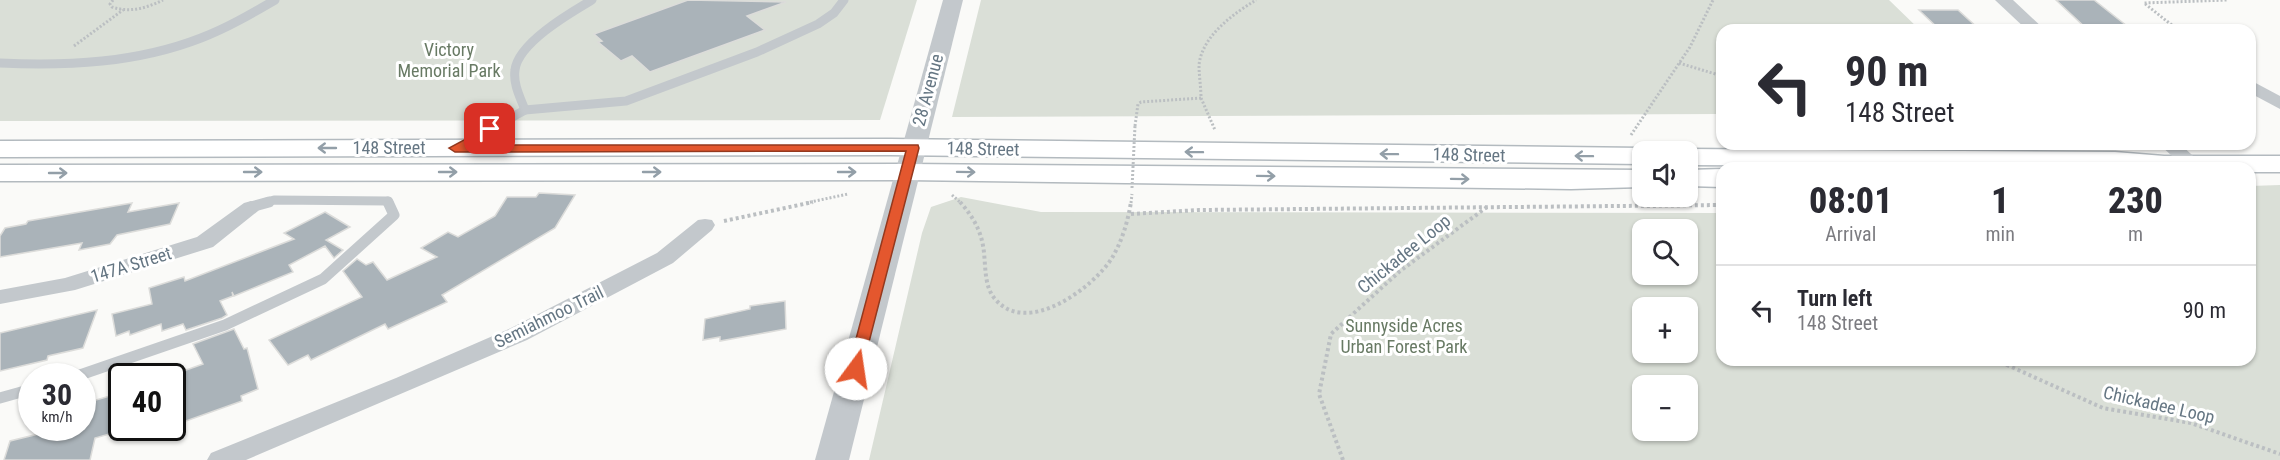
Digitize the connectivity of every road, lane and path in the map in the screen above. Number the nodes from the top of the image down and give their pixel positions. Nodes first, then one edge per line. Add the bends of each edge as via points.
1 (113, 0) edge
2 (163, 0) edge
3 (275, 0) edge
4 (592, 0) edge
5 (844, 0) edge
6 (953, 0) edge
7 (1256, 0) edge
8 (1713, 0) edge
9 (2003, 0) edge
10 (2228, 0) edge
11 (123, 10) junction
12 (2030, 24) edge
13 (2170, 24) edge
14 (0, 63) edge
15 (1679, 63) junction
16 (47, 66) junction
17 (1716, 74) edge
18 (2256, 89) edge
19 (1201, 98) junction
20 (2280, 104) edge
21 (525, 111) junction
22 (455, 148) junction
23 (0, 149) edge
24 (1218, 153) junction
25 (2167, 154) edge
26 (1630, 156) edge
27 (1698, 157) edge
28 (910, 160) junction
29 (2142, 162) edge
30 (2187, 162) edge
31 (2256, 164) edge
32 (2280, 164) edge
33 (0, 173) edge
34 (1698, 178) edge
35 (1716, 178) edge
36 (1632, 179) edge
37 (949, 193) dead end
38 (850, 194) dead end
39 (1716, 205) edge
40 (251, 207) joint
41 (1487, 207) junction
42 (1131, 213) junction
43 (705, 225) joint
44 (0, 297) edge
45 (2007, 366) edge
46 (96, 369) edge
47 (18, 393) edge
48 (0, 398) edge
49 (2280, 454) edge
50 (220, 460) edge
51 (832, 460) edge
52 (1343, 460) edge

1 - 11 path via 112,7
2 - 11 path
3 - 16 lane via 226,28 177,46 115,60
4 - 21 lane via 536,39 516,62 515,84
5 - 21 lane via 818,24 758,52 626,101
6 - 28 street, 28 Avenue
7 - 19 path via 1238,9 1215,32 1200,60
8 - 15 path
9 - 12 street
10 - 13 path via 2144,3
11 - 16 path
14 - 16 lane
15 - 17 path
15 - 26 path
18 - 20 street
19 - 24 path via 1217,135
19 - 42 path, bridge via 1138,105
21 - 22 lane
22 -> 23 main road, 148 Street
22 - 28 main road, 148 Street
26 -> 24 main road, 148 Street
24 -> 28 main road, 148 Street
25 - 27 main road via 2115,160
25 - 29 main road
25 - 30 main road
33 -> 28 main road, 148 Street
28 -> 36 main road, 148 Street
28 - 51 street, 28 Avenue
31 - 32 main road
34 - 35 main road
37 - 42 path via 961,202 982,237 990,293 1010,310 1052,307 1097,279 1112,258
38 - 43 path
39 - 41 path
40 - 44 street, 147A Street via 205,242 67,285
40 - 46 lane via 274,200 388,201 394,215 323,279 225,325
41 - 42 path
41 - 52 path, Chickadee Loop via 1400,271 1331,334 1319,394
43 - 50 street, Semiahmoo Trail via 664,258 519,334
45 - 49 path, Chickadee Loop via 2103,408 2191,423
47 - 48 lane

